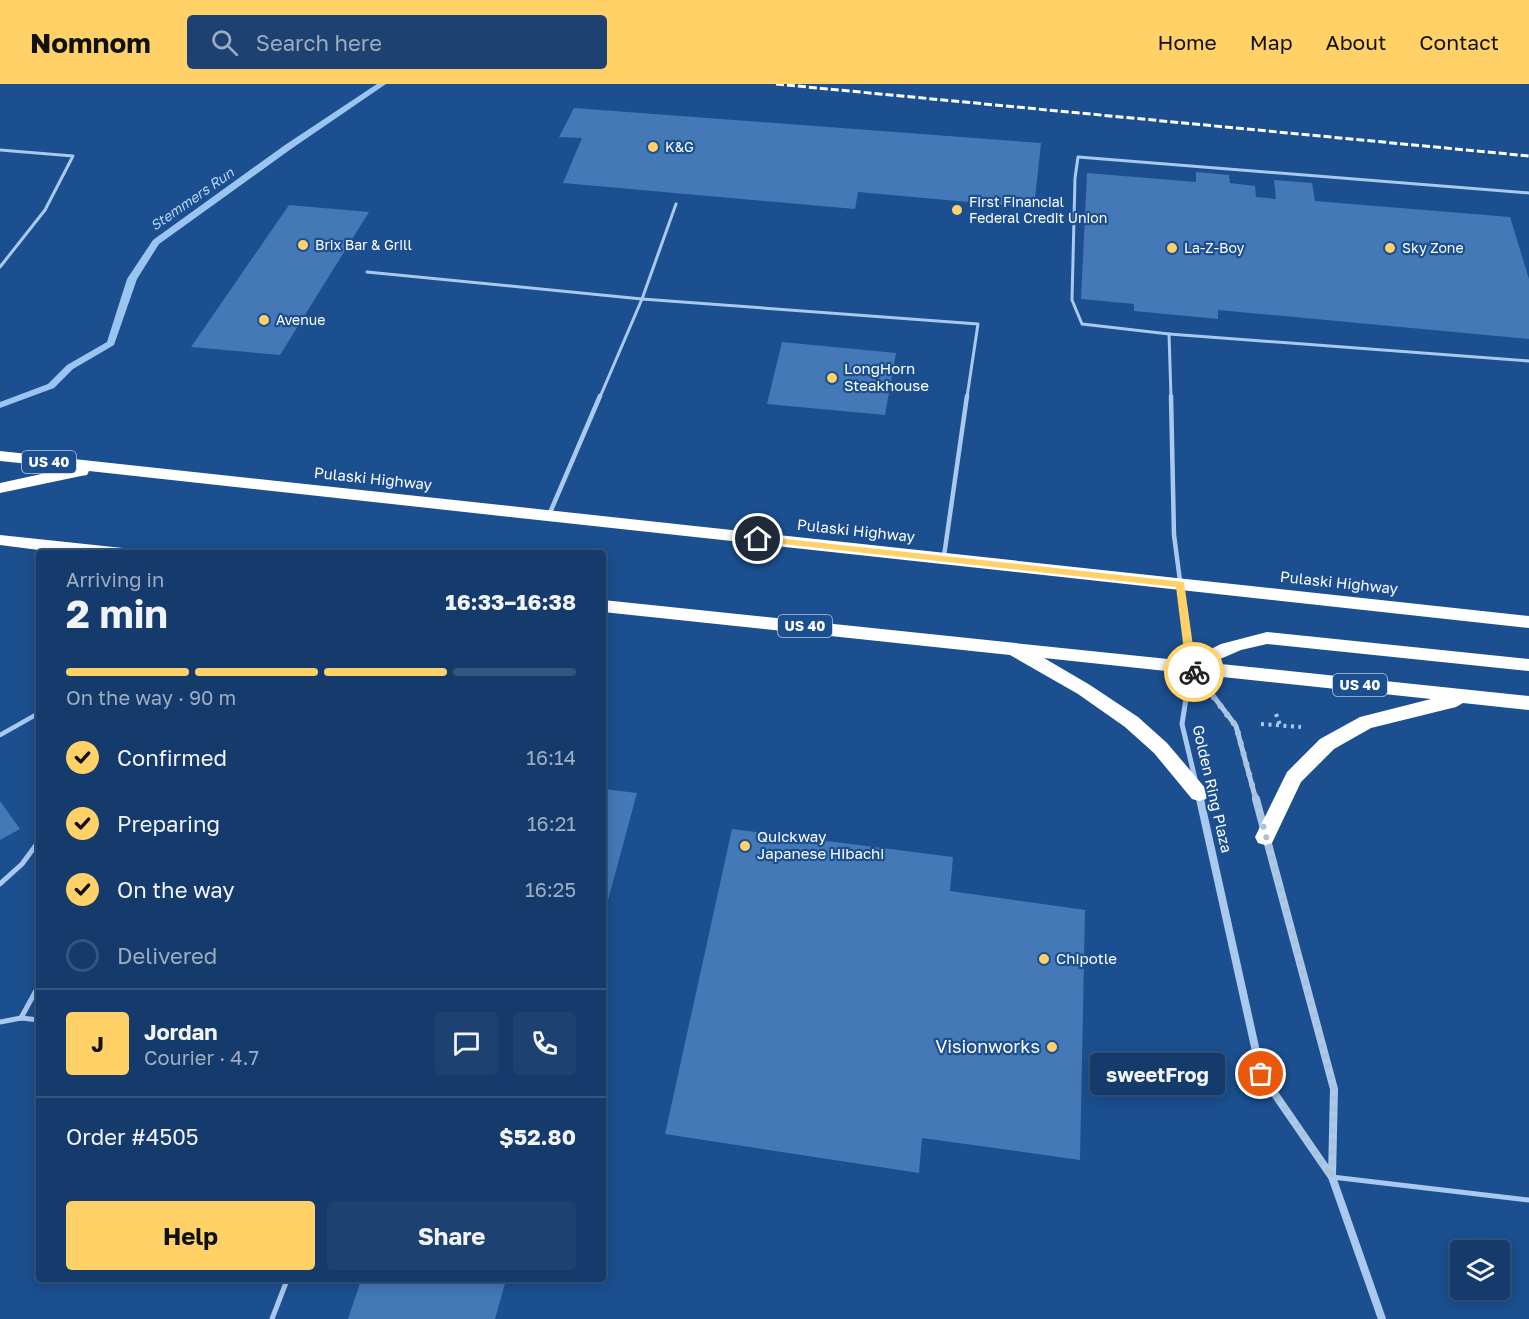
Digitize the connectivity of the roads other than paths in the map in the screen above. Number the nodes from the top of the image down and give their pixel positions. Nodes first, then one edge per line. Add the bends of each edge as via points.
1 (0, 150) edge
2 (1529, 193) edge
3 (676, 204) dead end
4 (2, 263) edge
5 (0, 267) edge
6 (367, 272) dead end
7 (642, 299) junction
8 (1169, 334) junction
9 (1529, 361) edge
10 (0, 456) edge
11 (97, 468) junction
12 (0, 488) edge
13 (549, 516) junction
14 (0, 540) edge
15 (88, 550) edge
16 (944, 559) junction
17 (1180, 584) junction
18 (606, 606) edge
19 (1529, 622) edge
20 (1007, 647) junction
21 (1529, 665) edge
22 (1191, 667) junction
23 (1474, 697) junction
24 (1529, 702) edge
25 (36, 715) edge
26 (0, 735) edge
27 (1199, 794) junction
28 (1265, 837) junction
29 (36, 845) edge
30 (0, 884) edge
31 (36, 990) edge
32 (21, 1018) junction
33 (36, 1020) edge
34 (0, 1022) edge
35 (1332, 1177) junction
36 (1529, 1200) edge
37 (286, 1282) edge
38 (272, 1319) edge
39 (1382, 1319) edge

1 - 4 lane via 73,156 45,210
2 - 8 lane via 1078,157 1072,300 1082,324
3 - 7 lane
4 - 5 lane
6 - 7 lane
7 - 13 lane
7 - 16 lane via 978,324
8 - 9 lane
8 - 17 lane via 1174,535
10 - 11 highway, Pulaski Highway / US 40
11 - 12 highway
11 - 13 highway, Pulaski Highway / US 40
13 - 16 highway, Pulaski Highway / US 40
14 - 15 highway
16 - 17 highway, Pulaski Highway / US 40
17 - 19 highway, Pulaski Highway / US 40
17 - 22 lane
18 - 20 highway, US 40
20 - 22 highway, US 40
20 - 27 highway via 1076,684 1121,714 1147,735
21 - 22 highway via 1267,638 1234,644
22 - 23 highway, US 40
22 - 27 street, Golden Ring Plaza via 1182,724
22 - 28 street, Golden Ring Plaza via 1236,726
23 - 24 highway, US 40
23 - 28 highway via 1366,722 1327,744 1294,777
25 - 26 lane
27 - 35 street, Golden Ring Plaza via 1261,1074
28 - 35 street, Golden Ring Plaza via 1334,1089
29 - 30 lane
31 - 32 lane
32 - 33 lane
32 - 34 lane
35 - 36 lane
35 - 39 street, Golden Ring Plaza
37 - 38 lane

